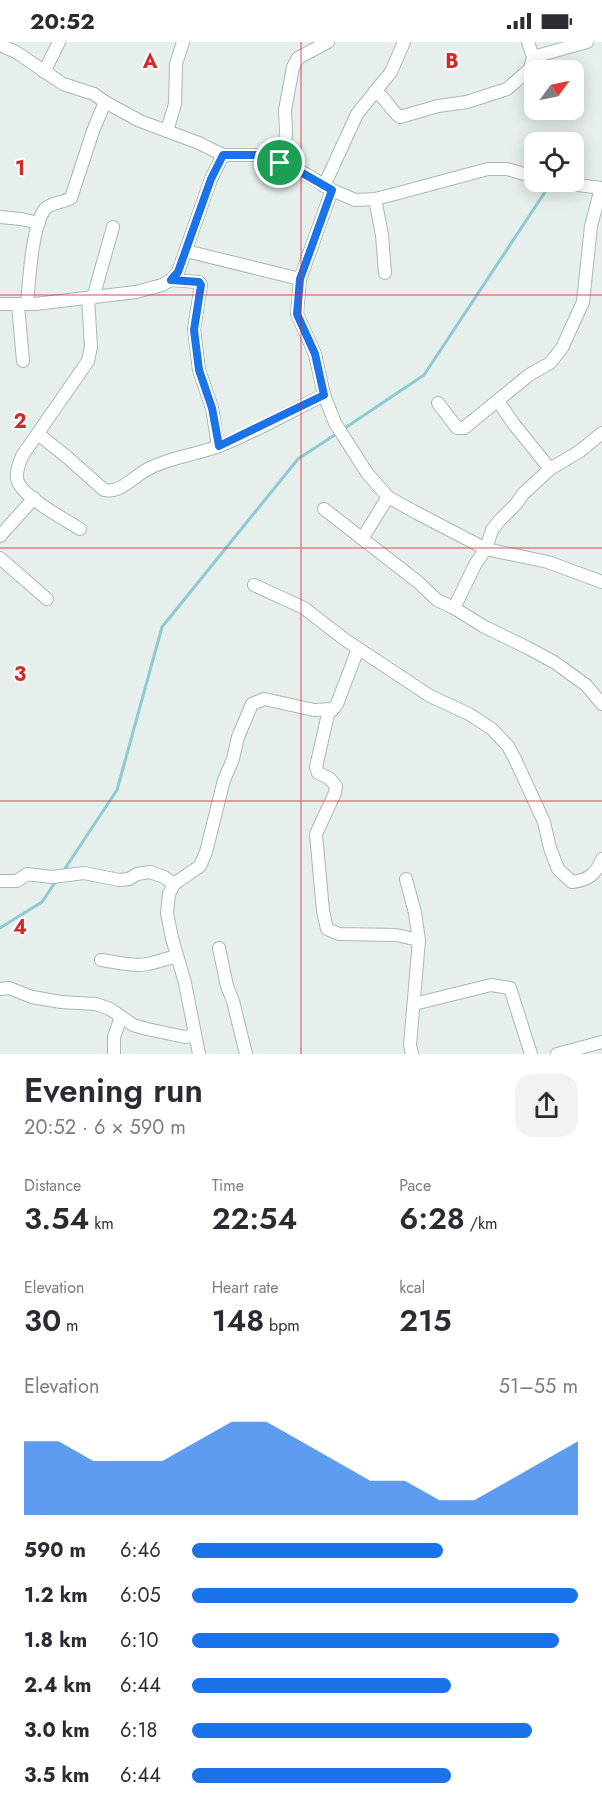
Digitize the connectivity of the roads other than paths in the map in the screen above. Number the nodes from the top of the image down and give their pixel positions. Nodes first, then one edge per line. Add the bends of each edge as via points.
1 (59, 42) edge
2 (183, 42) edge
3 (328, 42) edge
4 (404, 42) edge
5 (528, 42) edge
6 (587, 42) edge
7 (0, 45) edge
8 (533, 57) junction
9 (44, 72) junction
10 (375, 91) junction
11 (105, 102) junction
12 (167, 131) junction
13 (223, 155) junction
14 (280, 163) junction
15 (524, 174) edge
16 (584, 186) edge
17 (328, 188) junction
18 (602, 188) edge
19 (375, 199) junction
20 (0, 217) edge
21 (39, 223) junction
22 (113, 227) dead end
23 (186, 251) junction
24 (385, 273) dead end
25 (300, 279) junction
26 (171, 280) junction
27 (91, 298) junction
28 (0, 304) edge
29 (22, 304) junction
30 (23, 361) dead end
31 (324, 395) junction
32 (498, 401) junction
33 (438, 403) dead end
34 (38, 434) junction
35 (602, 434) edge
36 (219, 446) junction
37 (550, 469) junction
38 (388, 497) junction
39 (34, 498) junction
40 (324, 510) dead end
41 (80, 529) dead end
42 (0, 536) edge
43 (362, 539) junction
44 (486, 549) junction
45 (0, 558) edge
46 (602, 582) edge
47 (254, 585) dead end
48 (47, 599) dead end
49 (454, 608) junction
50 (358, 649) junction
51 (602, 704) edge
52 (333, 708) junction
53 (602, 859) edge
54 (406, 879) dead end
55 (0, 881) edge
56 (174, 884) junction
57 (419, 940) junction
58 (219, 948) dead end
59 (176, 957) junction
60 (101, 960) dead end
61 (0, 989) edge
62 (414, 1004) junction
63 (121, 1017) junction
64 (195, 1035) junction
65 (602, 1042) edge
66 (576, 1052) edge
67 (114, 1054) edge
68 (199, 1054) edge
69 (246, 1054) edge
70 (412, 1054) edge
71 (531, 1054) edge
72 (557, 1054) edge

1 - 9 street
2 - 12 street via 176,64 175,104
3 - 14 street via 298,58 293,67
4 - 10 street via 391,72
5 - 8 street
6 - 8 street
7 - 9 street
8 - 10 street via 530,69 507,89 406,116 396,114
9 - 11 street
10 - 17 street via 357,114
11 - 12 street
11 - 21 street via 71,198 44,210
12 - 13 street
13 - 14 street via 256,155
13 - 23 street
14 - 17 street
15 - 19 street via 489,169
16 - 18 street
17 - 19 street via 355,200
17 - 25 street
18 - 32 street via 591,226 583,302 568,338 550,363
19 - 24 street
20 - 21 street
21 - 29 street
22 - 27 street
23 - 25 street
23 - 26 street
25 - 31 street via 297,314 315,354
26 - 27 street via 136,292
26 - 36 street via 201,285 194,330 199,370
27 - 29 street
27 - 34 street via 88,360
28 - 29 street
29 - 30 street
31 - 36 street
31 - 38 street via 335,423 367,473
32 - 33 street via 460,430
32 - 37 street
34 - 36 street via 109,491 159,464
34 - 39 street via 17,469 17,482
35 - 37 street
37 - 44 street via 499,520
38 - 43 street
38 - 44 street
39 - 41 street
39 - 42 street
40 - 43 street
43 - 49 street via 437,600
44 - 46 street via 548,562
44 - 49 street
45 - 48 street
47 - 50 street via 304,608
49 - 51 street via 554,662 586,685
50 - 52 street
50 - 53 street via 430,696 492,729 515,759 544,822 558,868 572,882 597,872
52 - 56 street via 314,710 264,699 252,704 224,780 200,866
52 - 57 street via 328,714 316,767 336,786 316,834 327,929 339,934 396,935
54 - 57 street
55 - 56 street via 17,881 27,874 52,877 84,873 119,880 150,872
56 - 59 street via 167,913
57 - 62 street
58 - 69 street
59 - 60 street via 136,965
59 - 64 street
61 - 63 street via 61,1002 96,1004
62 - 70 street
62 - 71 street via 491,985 510,988
63 - 64 street via 133,1025 162,1033
63 - 67 street via 114,1037
64 - 68 street
65 - 66 street
66 - 72 street

